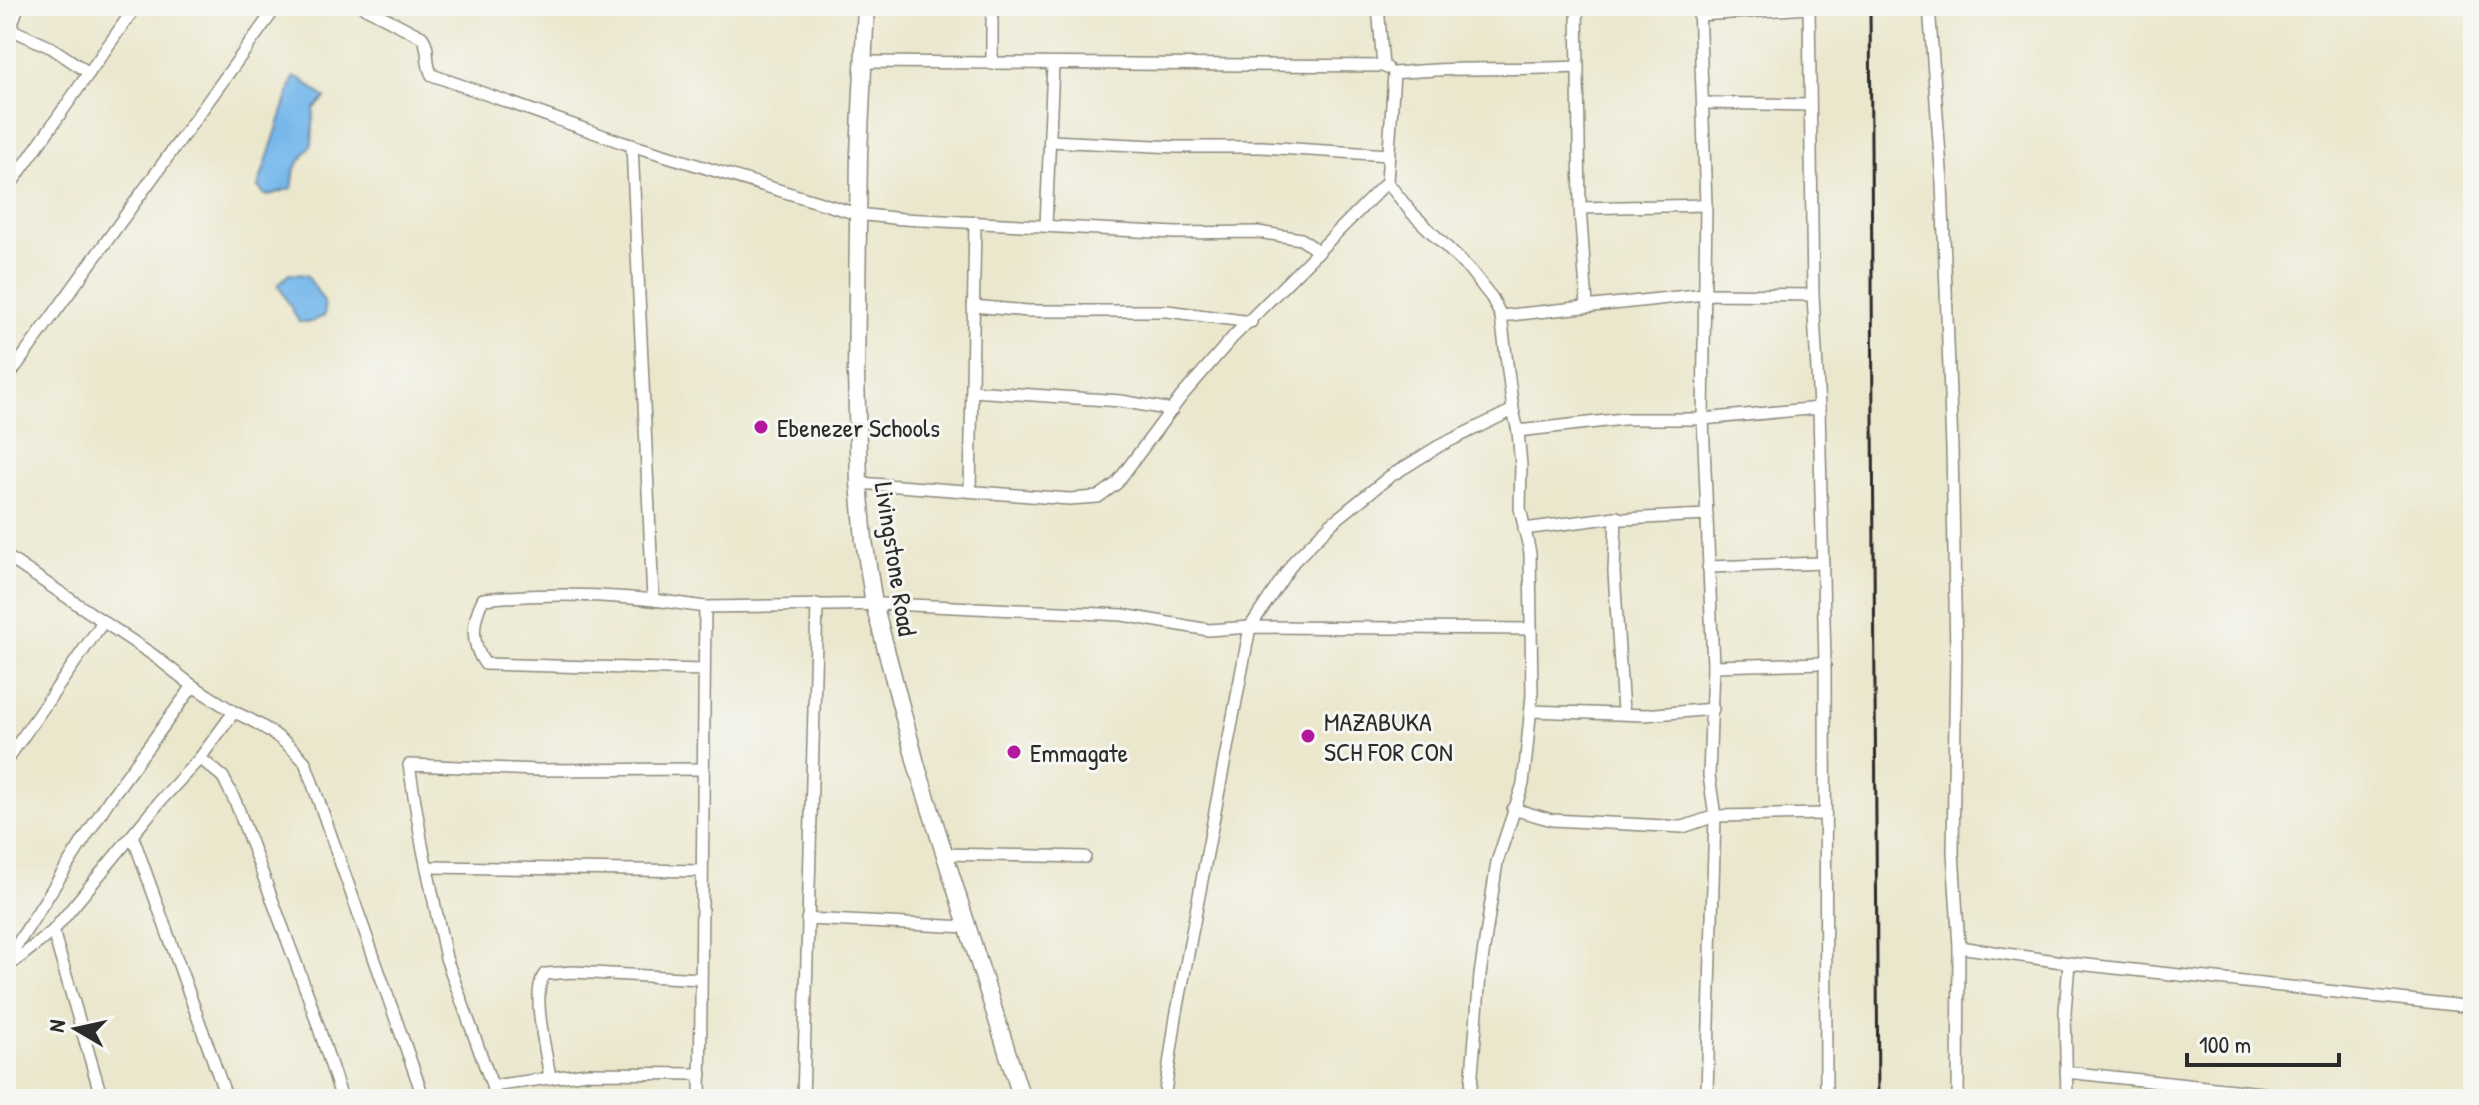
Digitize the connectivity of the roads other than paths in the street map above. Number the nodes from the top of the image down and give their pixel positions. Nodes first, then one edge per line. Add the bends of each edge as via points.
1 (18, 6) edge
2 (136, 6) edge
3 (277, 6) edge
4 (362, 6) edge
5 (866, 6) edge
6 (992, 6) edge
7 (1378, 6) edge
8 (1577, 6) edge
9 (1929, 6) edge
10 (1809, 7) edge
11 (1699, 10) edge
12 (8, 28) edge
13 (6, 42) edge
14 (864, 62) junction
15 (992, 64) junction
16 (1053, 65) junction
17 (1578, 67) junction
18 (1388, 70) junction
19 (89, 73) junction
20 (1703, 103) junction
21 (1810, 105) junction
22 (1050, 141) junction
23 (632, 145) junction
24 (1389, 155) junction
25 (1387, 182) junction
26 (6, 191) edge
27 (1706, 205) junction
28 (1580, 208) junction
29 (857, 214) junction
30 (975, 222) junction
31 (1046, 225) junction
32 (1319, 252) junction
33 (1705, 294) junction
34 (1813, 295) junction
35 (1587, 305) junction
36 (973, 306) junction
37 (1501, 316) junction
38 (1251, 322) junction
39 (6, 380) edge
40 (972, 391) junction
41 (1819, 408) junction
42 (1172, 410) junction
43 (1513, 410) junction
44 (1703, 419) junction
45 (1518, 431) junction
46 (859, 483) junction
47 (970, 491) junction
48 (1707, 515) junction
49 (1616, 517) junction
50 (1524, 529) junction
51 (8, 563) edge
52 (1823, 563) junction
53 (1708, 567) junction
54 (653, 598) junction
55 (817, 604) junction
56 (874, 604) junction
57 (705, 607) junction
58 (103, 622) junction
59 (1250, 627) junction
60 (1531, 629) junction
61 (1825, 663) junction
62 (1713, 666) junction
63 (704, 670) junction
64 (193, 686) junction
65 (1713, 709) junction
66 (1531, 711) junction
67 (234, 712) junction
68 (1623, 712) junction
69 (200, 758) junction
70 (6, 761) edge
71 (703, 769) junction
72 (1513, 809) junction
73 (1825, 814) junction
74 (1715, 816) junction
75 (133, 837) junction
76 (945, 854) junction
77 (1085, 857) dead end
78 (427, 867) junction
79 (702, 871) junction
80 (807, 919) junction
81 (968, 927) junction
82 (53, 931) junction
83 (1959, 947) junction
84 (2069, 963) junction
85 (6, 965) edge
86 (701, 979) junction
87 (2473, 1007) edge
88 (2066, 1072) junction
89 (701, 1074) junction
90 (550, 1078) junction
91 (2167, 1083) junction
92 (492, 1086) junction
93 (102, 1099) edge
94 (227, 1099) edge
95 (342, 1099) edge
96 (424, 1099) edge
97 (497, 1099) edge
98 (700, 1099) edge
99 (803, 1099) edge
100 (1022, 1099) edge
101 (1164, 1099) edge
102 (1470, 1099) edge
103 (1702, 1099) edge
104 (1826, 1099) edge
105 (1958, 1099) edge
106 (2067, 1099) edge
107 (2166, 1099) edge
108 (2318, 1099) edge

1 - 12 street
2 - 19 street
3 - 39 street
4 - 23 street via 422,37 432,75
5 - 14 highway, Livingstone Road
6 - 15 street
7 - 18 street
8 - 17 street
9 - 83 street via 1952,448 1953,852
10 - 11 street
10 - 21 street
11 - 20 street
12 - 13 street
12 - 19 street
14 - 15 street
14 - 29 highway, Livingstone Road
15 - 16 street
16 - 18 street
16 - 22 street
17 - 18 street
17 - 28 street
18 - 24 street
19 - 26 street
20 - 21 street
20 - 27 street
21 - 34 street
22 - 24 street
22 - 31 street
23 - 29 street
23 - 54 street
24 - 25 street
25 - 32 street
25 - 37 street via 1470,270
27 - 28 street
27 - 33 street
28 - 35 street
29 - 30 street
29 - 46 highway, Livingstone Road
30 - 31 street
30 - 36 street
31 - 32 street via 1258,232 1301,239
32 - 38 street
33 - 34 street
33 - 35 street
33 - 44 street
34 - 41 street
35 - 37 street
36 - 38 street via 1167,311
36 - 40 street
37 - 43 street
38 - 42 street
40 - 42 street via 1121,401
40 - 47 street
41 - 44 street
41 - 52 street
42 - 47 street via 1116,484 1098,497
43 - 45 street
43 - 59 street via 1389,477 1332,523 1294,561
44 - 45 street via 1623,419
44 - 48 street
45 - 50 street
46 - 47 street
46 - 56 highway, Livingstone Road
48 - 49 street
48 - 53 street
49 - 50 street
49 - 68 street
50 - 60 street via 1530,553
51 - 58 street
52 - 53 street
52 - 61 street
53 - 62 street
54 - 57 street
54 - 63 street via 547,594 483,599 476,612 476,651 485,664
55 - 56 street
55 - 57 street
55 - 80 street
56 - 59 street via 1123,615 1209,630
56 - 76 highway, Livingstone Road
57 - 63 street
58 - 64 street
58 - 70 street
59 - 60 street
59 - 101 street
60 - 66 street
61 - 62 street
61 - 73 street
62 - 65 street
63 - 71 street
64 - 67 street
64 - 85 street via 109,800
65 - 68 street
65 - 74 street via 1709,776
66 - 68 street
66 - 72 street via 1523,784
67 - 69 street
67 - 96 street via 272,732 305,762
69 - 75 street
69 - 95 street via 223,777 236,803
71 - 78 street via 409,765
71 - 79 street
72 - 74 street via 1552,820 1683,827
72 - 102 street via 1497,862 1480,975
73 - 74 street
73 - 104 street
74 - 103 street via 1707,1092
75 - 82 street
75 - 94 street
76 - 77 street
76 - 81 highway, Livingstone Road
78 - 79 street
78 - 92 street via 446,958
79 - 86 street
80 - 81 street
80 - 99 street
81 - 100 highway, Livingstone Road
82 - 85 street
82 - 93 street
83 - 84 street
83 - 105 street
84 - 87 street
84 - 88 street
86 - 89 street
86 - 90 street via 545,974 538,1002
88 - 91 street
88 - 106 street
89 - 90 street
89 - 98 street
90 - 92 street
91 - 107 street
91 - 108 street
92 - 97 street

